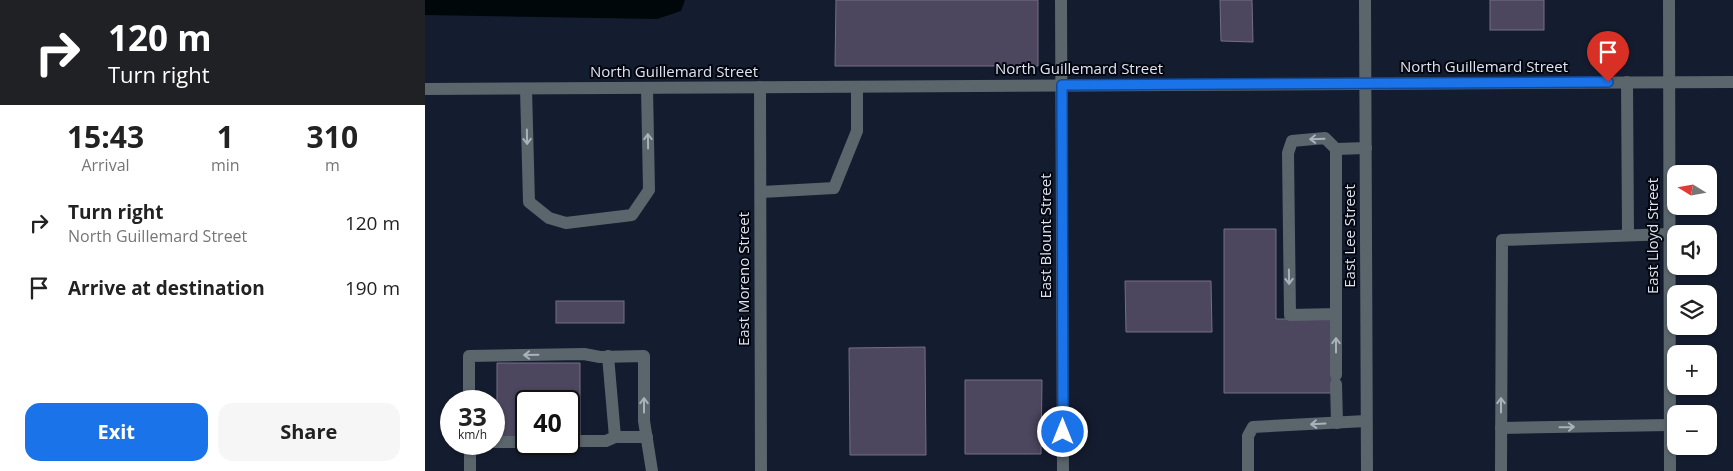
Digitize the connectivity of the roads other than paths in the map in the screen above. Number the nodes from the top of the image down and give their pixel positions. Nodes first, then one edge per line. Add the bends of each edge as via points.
1 (1061, 0) edge
2 (1365, 0) edge
3 (1669, 0) edge
4 (1627, 82) junction
5 (1669, 82) junction
6 (1733, 82) edge
7 (1366, 84) junction
8 (1062, 85) junction
9 (760, 87) junction
10 (857, 87) junction
11 (647, 88) junction
12 (425, 89) edge
13 (526, 89) junction
14 (1366, 148) junction
15 (1336, 149) junction
16 (761, 192) junction
17 (1669, 225) edge
18 (1667, 234) edge
19 (1628, 236) junction
20 (1669, 275) edge
21 (1336, 314) junction
22 (608, 356) junction
23 (469, 390) edge
24 (1670, 405) edge
25 (1366, 421) junction
26 (1337, 423) junction
27 (1667, 425) edge
28 (1501, 428) junction
29 (615, 437) junction
30 (647, 437) junction
31 (580, 441) edge
32 (470, 455) edge
33 (1670, 455) edge
34 (470, 471) edge
35 (652, 471) edge
36 (761, 471) edge
37 (1063, 471) edge
38 (1248, 471) edge
39 (1367, 471) edge
40 (1501, 471) edge
41 (1670, 471) edge

1 - 8 street, East Blount Street
2 - 7 street, East Lee Street
3 - 5 street, East Lloyd Street
4 - 5 street, North Guillemard Street
4 - 7 street, North Guillemard Street
4 - 19 street
5 - 6 street, North Guillemard Street
5 - 17 street, East Lloyd Street
7 - 8 street, North Guillemard Street
7 - 14 street, East Lee Street
8 - 10 street, North Guillemard Street
8 - 37 street, East Blount Street
9 - 10 street, North Guillemard Street
9 - 11 street, North Guillemard Street
9 - 16 street, East Moreno Street
10 - 16 street via 857,131 834,188
11 - 13 street, North Guillemard Street
13 -> 11 street via 529,202 549,218 566,223 632,215 649,190
12 - 13 street, North Guillemard Street
14 - 15 street
14 - 25 street, East Lee Street
15 - 21 street
15 -> 21 street via 1325,138 1292,141 1288,153 1290,315
16 - 36 street, East Moreno Street
18 - 19 street
28 -> 19 street via 1502,240
20 - 24 street, East Lloyd Street
26 -> 21 street
22 -> 23 street via 469,356
22 - 29 street
30 -> 22 street via 644,356
25 - 26 street
25 - 39 street, East Lee Street
26 -> 38 street via 1253,428 1248,436
28 -> 27 street
28 - 40 street
29 - 30 street
29 - 31 street via 606,441
30 - 35 street
32 - 34 street
33 - 41 street, East Lloyd Street

